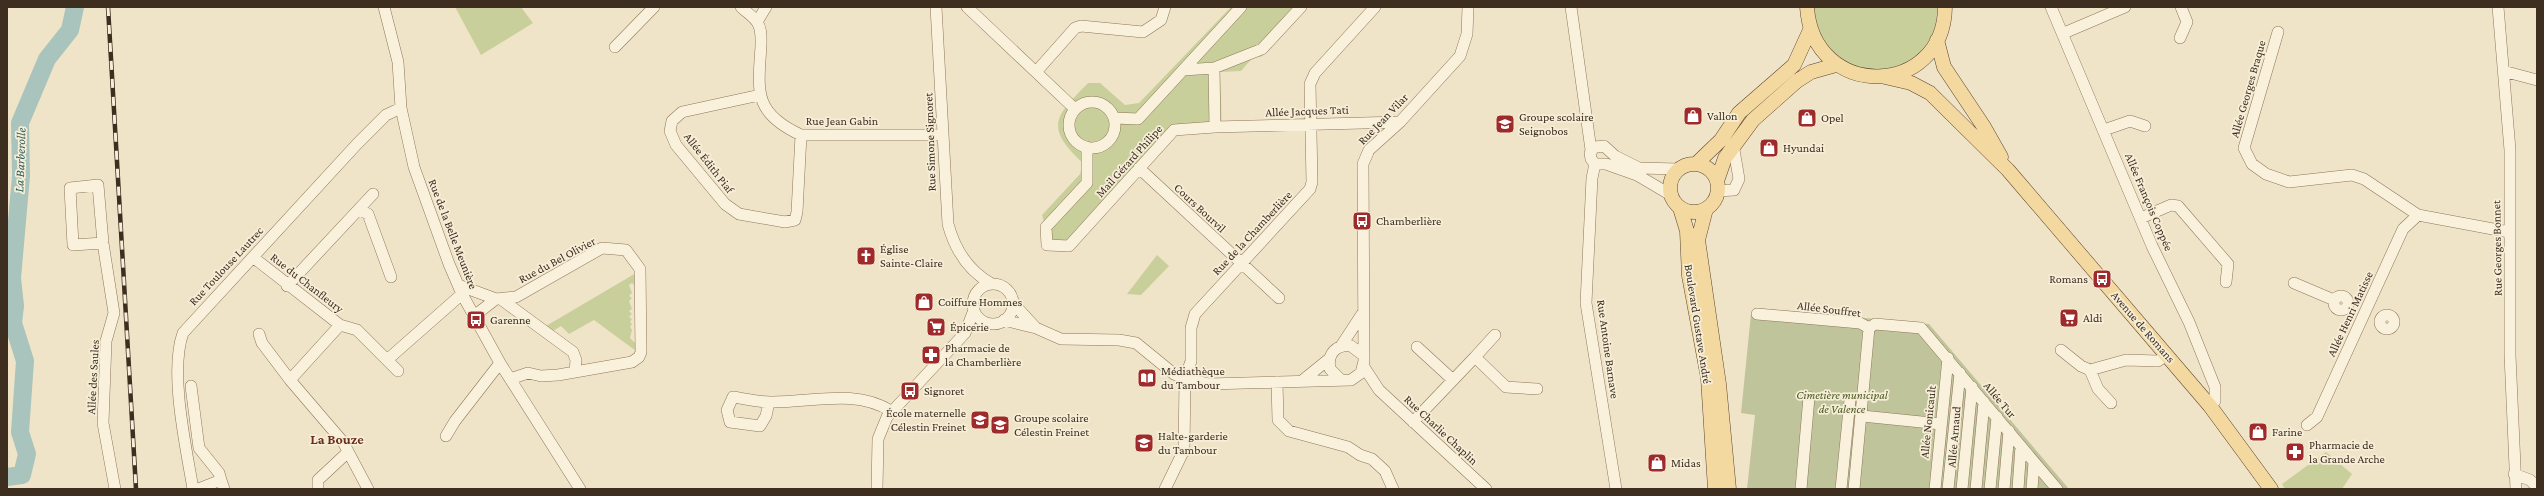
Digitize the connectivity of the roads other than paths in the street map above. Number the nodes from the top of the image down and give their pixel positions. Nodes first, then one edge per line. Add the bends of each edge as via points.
1 (384, 7) edge
2 (654, 7) edge
3 (741, 7) edge
4 (766, 7) edge
5 (936, 7) edge
6 (967, 7) edge
7 (1165, 7) edge
8 (1241, 7) edge
9 (1300, 7) edge
10 (1375, 7) edge
11 (1468, 7) edge
12 (1571, 7) edge
13 (1807, 7) edge
14 (1945, 7) edge
15 (2051, 7) edge
16 (2125, 7) edge
17 (2181, 7) edge
18 (2498, 7) edge
19 (757, 22) junction
20 (1810, 30) junction
21 (2278, 32) dead end
22 (2064, 33) junction
23 (2180, 38) dead end
24 (1937, 40) junction
25 (615, 47) dead end
26 (1836, 65) junction
27 (1214, 68) junction
28 (1184, 70) junction
29 (2503, 71) junction
30 (1036, 72) junction
31 (1885, 76) junction
32 (2537, 80) edge
33 (760, 95) junction
34 (402, 108) junction
35 (1075, 109) junction
36 (1115, 118) junction
37 (1400, 122) junction
38 (1312, 124) junction
39 (2145, 126) dead end
40 (1215, 127) junction
41 (2104, 130) junction
42 (801, 135) junction
43 (943, 135) junction
44 (1733, 144) junction
45 (1086, 147) junction
46 (1596, 148) junction
47 (1610, 153) junction
48 (1600, 164) junction
49 (1696, 164) junction
50 (1139, 168) junction
51 (1678, 169) junction
52 (2008, 170) junction
53 (1718, 186) junction
54 (373, 194) dead end
55 (1671, 195) junction
56 (1680, 208) junction
57 (1706, 209) junction
58 (360, 210) junction
59 (2418, 215) junction
60 (2140, 218) junction
61 (2508, 232) junction
62 (103, 243) junction
63 (254, 258) junction
64 (1241, 264) junction
65 (971, 271) junction
66 (391, 277) dead end
67 (2226, 282) dead end
68 (2294, 283) dead end
69 (992, 284) junction
70 (288, 286) junction
71 (460, 290) junction
72 (976, 295) junction
73 (1279, 298) dead end
74 (499, 299) junction
75 (1013, 303) junction
76 (974, 310) junction
77 (2365, 313) junction
78 (1362, 314) junction
79 (1757, 314) dead end
80 (474, 316) junction
81 (1004, 320) junction
82 (2380, 320) dead end
83 (987, 322) junction
84 (340, 325) junction
85 (1036, 328) junction
86 (1869, 328) junction
87 (1921, 328) joint
88 (964, 333) junction
89 (259, 334) dead end
90 (1495, 335) dead end
91 (1341, 346) junction
92 (1418, 347) dead end
93 (2060, 350) dead end
94 (1363, 355) junction
95 (2167, 355) junction
96 (1474, 357) junction
97 (1948, 358) junction
98 (1329, 359) junction
99 (388, 360) junction
100 (500, 363) junction
101 (1364, 367) junction
102 (2090, 370) junction
103 (398, 371) dead end
104 (574, 372) junction
105 (1960, 373) junction
106 (510, 379) junction
107 (1185, 379) junction
108 (290, 380) junction
109 (1303, 380) junction
110 (1346, 380) junction
111 (1453, 380) junction
112 (1278, 382) junction
113 (191, 386) dead end
114 (1972, 387) junction
115 (1537, 389) dead end
116 (1379, 390) junction
117 (1809, 397) dead end
118 (1850, 400) dead end
119 (769, 402) dead end
120 (1984, 402) junction
121 (2111, 403) dead end
122 (2210, 406) junction
123 (891, 411) junction
124 (1862, 416) junction
125 (1997, 417) junction
126 (1413, 422) junction
127 (1941, 424) junction
128 (2307, 425) dead end
129 (2009, 431) junction
130 (446, 436) dead end
131 (2021, 446) junction
132 (348, 452) junction
133 (2034, 462) junction
134 (2514, 474) junction
135 (2047, 477) junction
136 (223, 485) edge
137 (2537, 487) edge
138 (115, 489) edge
139 (193, 489) edge
140 (198, 489) edge
141 (318, 489) edge
142 (368, 489) edge
143 (580, 489) edge
144 (877, 489) edge
145 (1165, 489) edge
146 (1393, 489) edge
147 (1486, 489) edge
148 (1616, 489) edge
149 (1715, 489) edge
150 (1729, 489) edge
151 (1801, 489) edge
152 (1841, 489) edge
153 (1854, 489) edge
154 (1934, 489) edge
155 (1948, 489) edge
156 (1962, 489) edge
157 (1976, 489) edge
158 (1990, 489) edge
159 (2004, 489) edge
160 (2018, 489) edge
161 (2032, 489) edge
162 (2046, 489) edge
163 (2057, 489) edge
164 (2270, 489) edge
165 (2516, 489) edge

1 - 34 street, Rue de la Belle Meunière via 398,62
2 - 25 street
3 - 19 street
4 - 19 street
5 - 43 street, Rue Simone Signoret
6 - 30 street
7 - 30 street via 1161,20 1143,32 1081,26 1075,28
8 - 28 street, Mail Gérard Philipe
9 - 27 street via 1262,49
10 - 38 street, Rue de la Chamberlière via 1315,73 1310,84
11 - 37 street, Rue Jean Vilar via 1467,34 1460,56
12 - 46 street via 1588,124
13 - 20 main road
14 - 24 main road via 1942,28
15 - 22 street, Allée François Coppée
16 - 22 street
17 - 23 street via 2187,22
18 - 29 street, Rue Georges Bonnet
19 - 33 street via 762,34
20 - 26 main road via 1825,55
20 - 49 main road via 1794,65 1739,113 1721,140
21 - 59 street, Allée Georges Braque via 2244,148 2252,164 2266,174 2289,182 2352,174 2364,178
22 - 41 street, Allée François Coppée
24 - 31 main road via 1925,56 1910,68
24 - 52 main road, Avenue de Romans via 1944,67 1984,126
26 - 31 main road via 1865,76
26 - 44 main road, Boulevard Gustave André via 1811,72 1797,81 1753,120
27 - 28 street
27 - 40 street
28 - 36 street, Mail Gérard Philipe via 1138,119
29 - 32 street
29 - 61 street, Rue Georges Bonnet via 2510,150
30 - 35 street
31 - 52 main road, Avenue de Romans via 1911,83 1930,93
33 - 42 street, Rue Jean Gabin via 764,107 785,128
33 - 42 street, Allée Édith Piaf via 682,112 672,121 670,131 676,145 725,204 739,214 785,222 795,220
34 - 63 street, Rue Toulouse Lautrec via 386,115 357,144 281,224
34 - 71 street, Rue de la Belle Meunière via 414,167
35 - 36 street via 1087,102 1101,103 1107,106
35 - 45 street via 1069,124 1070,132 1079,144
36 - 45 street via 1115,132 1107,143 1094,148
37 - 38 street, Allée Jacques Tati
37 - 78 street, Rue Jean Vilar via 1369,150 1362,164
38 - 40 street, Allée Jacques Tati
38 - 64 street, Rue de la Chamberlière via 1310,189
39 - 41 street via 2130,121
40 - 50 street, Mail Gérard Philipe via 1174,130
41 - 60 street, Allée François Coppée
42 - 43 street, Rue Jean Gabin
43 - 65 street, Rue Simone Signoret via 948,224 955,245
44 - 53 main road, Boulevard Gustave André via 1725,158
44 - 53 street via 1739,179 1734,190
45 - 50 street, Mail Gérard Philipe via 1087,183 1046,227 1047,245 1069,246
46 - 47 street via 1607,147
46 - 48 street via 1591,159
47 - 48 street, Rue Antoine Barnave
47 - 51 street via 1639,168
48 - 55 street via 1648,180
48 - 148 street, Rue Antoine Barnave via 1592,172 1586,303
49 - 51 main road
49 - 53 main road via 1713,173
50 - 64 street, Cours Bourvil
51 - 55 main road via 1671,181
52 - 95 main road, Avenue de Romans
53 - 57 main road, Boulevard Gustave André via 1712,204
54 - 58 street
55 - 56 main road, Boulevard Gustave André
56 - 57 main road via 1693,212
56 - 149 main road, Boulevard Gustave André via 1687,231 1689,276 1708,378
57 - 150 main road, Boulevard Gustave André via 1698,240 1719,384
58 - 66 street via 368,214
58 - 70 street
59 - 61 street, Allée Georges Braque
59 - 77 street, Allée Henri Matisse via 2403,229
60 - 67 street via 2171,205 2178,206 2228,264
60 - 122 street, Allée François Coppée via 2189,322 2215,388 2215,401
61 - 134 street, Rue Georges Bonnet
62 - 62 street, Allée des Saules via 98,185 70,188 73,245
62 - 138 street, Allée des Saules via 114,313 106,341 103,423
63 - 70 street, Rue du Chanfleury
63 - 139 street, Rue Toulouse Lautrec via 190,324 179,345 178,378
64 - 73 street, Cours Bourvil
64 - 107 street, Rue de la Chamberlière via 1195,314 1191,328 1192,361
65 - 69 street, Rue Simone Signoret
65 - 72 street, Rue Simone Signoret
68 - 77 street via 2334,300 2334,306 2338,310 2344,310 2348,306
69 - 72 street
69 - 75 street via 1007,289
70 - 84 street, Rue du Chanfleury
71 - 74 street
71 - 80 street, Rue de la Belle Meunière
71 - 99 street
72 - 76 street
74 - 80 street
74 - 104 street via 573,352 576,360
74 - 104 street, Rue du Bel Olivier via 516,296 602,248 626,250 640,269 639,357 632,362
75 - 81 street via 1009,316
75 - 85 street
76 - 83 street
76 - 88 street
77 - 82 street
77 - 128 street, Allée Henri Matisse via 2317,417
78 - 91 street
78 - 94 street, Rue Jean Vilar
79 - 86 street, Allée Souffret via 1860,323
80 - 100 street, Rue de la Belle Meunière
81 - 83 street via 996,323
81 - 85 street
83 - 88 street
84 - 99 street, Rue du Chanfleury via 357,330
84 - 108 street
85 - 107 street via 1061,339 1119,340 1136,343
86 - 87 street, Allée Souffret via 1876,324
86 - 124 street
87 - 97 street, Allée Tur
88 - 123 street
89 - 108 street via 262,343
90 - 96 street
91 - 94 street via 1351,346
91 - 98 street via 1334,350
92 - 111 street
93 - 102 street via 2080,366
94 - 101 street, Rue Jean Vilar
95 - 102 street via 2158,361 2126,360
95 - 122 main road, Avenue de Romans
96 - 111 street
96 - 115 street via 1506,387
97 - 105 street, Allée Tur
97 - 127 street, Allée Nonicault
98 - 109 street
98 - 110 street via 1332,374
99 - 103 street, Rue du Chanfleury
100 - 106 street, Rue de la Belle Meunière
100 - 130 street
101 - 110 street via 1361,373
101 - 116 street, Rue Charlie Chaplin
102 - 121 street via 2098,389
104 - 106 street, Rue du Bel Olivier via 541,376 528,373
105 - 114 street, Allée Tur
105 - 155 street
106 - 143 street, Rue de la Belle Meunière
107 - 112 street via 1208,384
107 - 145 street, Rue de la Chamberlière via 1184,450
108 - 132 street
109 - 110 street
109 - 112 street
110 - 116 street, Rue Charlie Chaplin
111 - 126 street
112 - 146 street via 1278,420 1289,431 1348,447 1372,459 1386,471
113 - 136 street via 199,448 219,473
114 - 120 street, Allée Tur
114 - 156 street, Allée Arnaud
116 - 126 street, Rue Charlie Chaplin
117 - 151 street
118 - 152 street
119 - 123 street via 848,396 880,404
120 - 125 street, Allée Tur
120 - 157 street
122 - 164 main road, Avenue de Romans
123 - 144 street via 878,439
124 - 127 street
124 - 153 street
125 - 129 street, Allée Tur
125 - 158 street
126 - 147 street, Rue Charlie Chaplin
127 - 154 street, Allée Nonicault
129 - 131 street, Allée Tur
129 - 159 street
131 - 133 street, Allée Tur
131 - 160 street
132 - 141 street via 318,480
132 - 142 street
133 - 135 street, Allée Tur
133 - 161 street
134 - 137 street via 2530,480
134 - 165 street, Rue Georges Bonnet
135 - 162 street
135 - 163 street, Allée Tur
136 - 140 street

